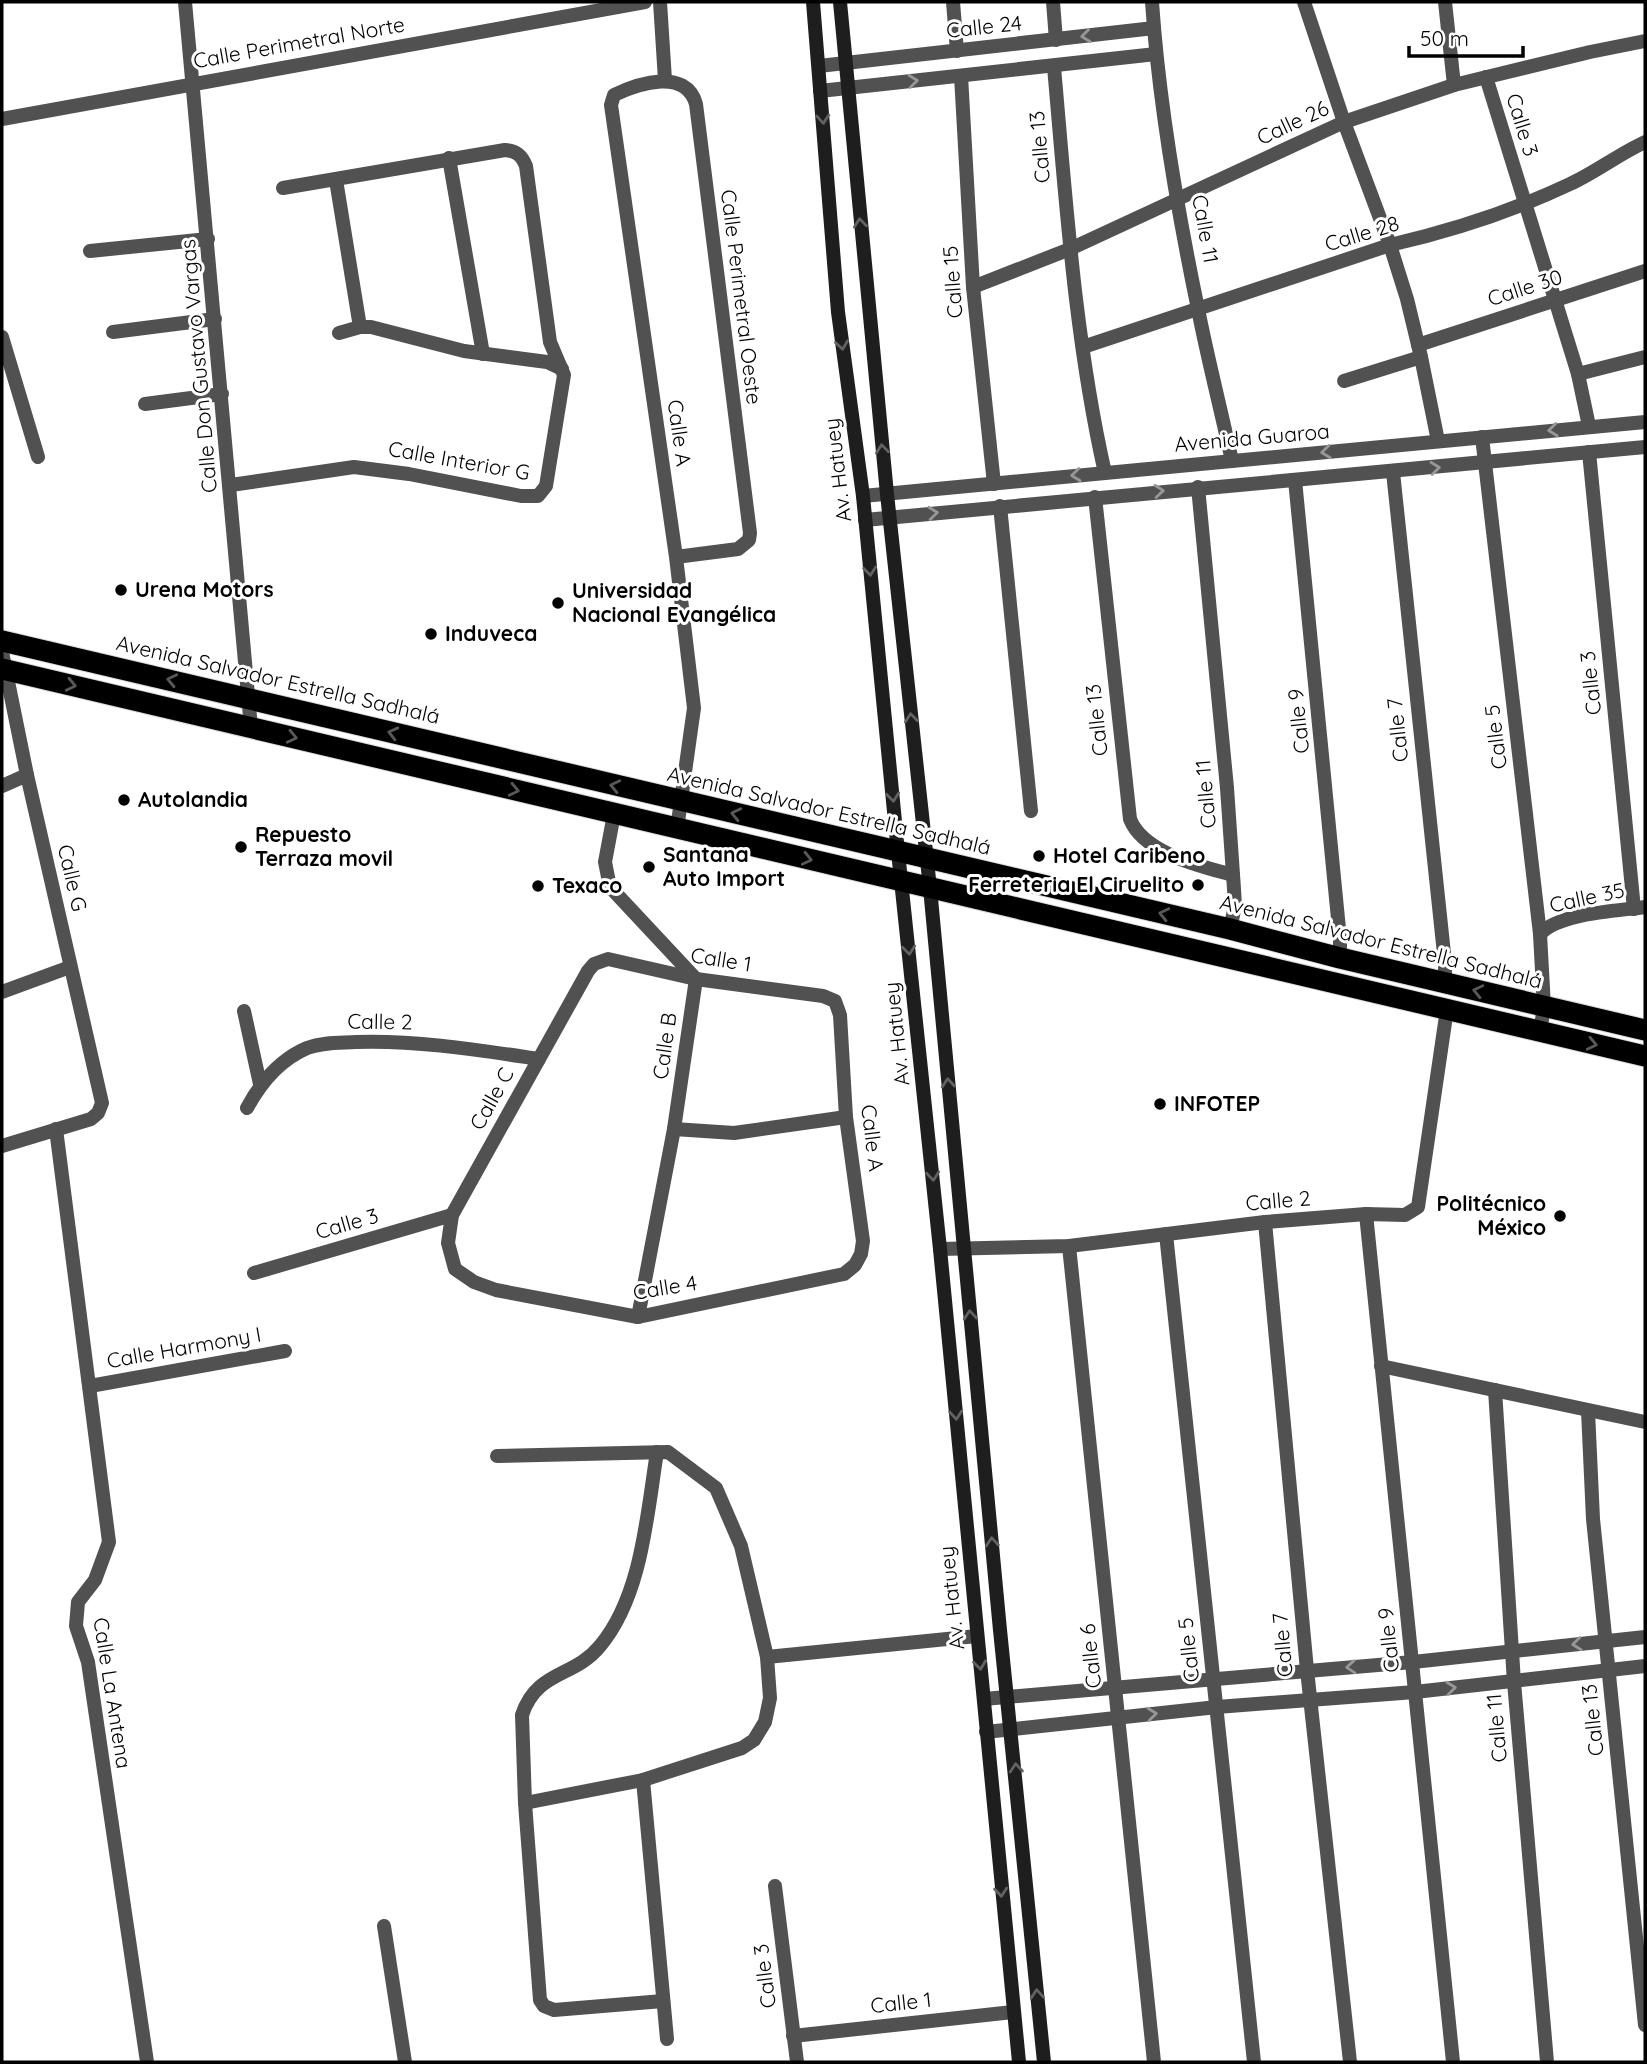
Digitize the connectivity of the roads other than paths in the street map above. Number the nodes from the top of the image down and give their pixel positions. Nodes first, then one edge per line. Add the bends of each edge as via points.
1 (185, 2) edge
2 (645, 2) edge
3 (660, 2) edge
4 (813, 2) edge
5 (840, 2) edge
6 (953, 2) edge
7 (1053, 2) edge
8 (1152, 2) edge
9 (1304, 2) edge
10 (1445, 2) edge
11 (1154, 29) junction
12 (1056, 40) junction
13 (1645, 41) edge
14 (957, 51) junction
15 (1156, 54) junction
16 (845, 63) junction
17 (819, 66) junction
18 (1054, 67) junction
19 (961, 76) junction
20 (1486, 77) junction
21 (664, 80) junction
22 (192, 83) junction
23 (1454, 85) junction
24 (847, 88) junction
25 (820, 91) junction
26 (2, 118) edge
27 (1344, 122) junction
28 (1645, 142) edge
29 (449, 158) junction
30 (336, 180) junction
31 (284, 188) dead end
32 (1178, 201) junction
33 (1525, 203) junction
34 (208, 239) junction
35 (1390, 245) junction
36 (1070, 249) junction
37 (90, 251) dead end
38 (1645, 271) edge
39 (973, 287) junction
40 (1556, 299) junction
41 (1198, 310) junction
42 (215, 319) junction
43 (360, 327) junction
44 (114, 332) dead end
45 (339, 332) dead end
46 (2, 337) edge
47 (1083, 347) junction
48 (1420, 351) junction
49 (483, 354) junction
50 (1645, 357) edge
51 (562, 369) junction
52 (1578, 374) junction
53 (1344, 381) dead end
54 (222, 394) junction
55 (145, 404) dead end
56 (1645, 422) edge
57 (1589, 426) junction
58 (1482, 437) junction
59 (1438, 441) junction
60 (1645, 447) edge
61 (1589, 452) junction
62 (38, 457) dead end
63 (1231, 461) junction
64 (1485, 462) junction
65 (1105, 472) junction
66 (1392, 472) junction
67 (1295, 480) junction
68 (994, 484) junction
69 (231, 485) junction
70 (1198, 487) junction
71 (887, 494) junction
72 (863, 496) junction
73 (1095, 497) junction
74 (1000, 506) junction
75 (890, 517) junction
76 (865, 520) junction
77 (676, 557) junction
78 (2, 640) edge
79 (3, 663) edge
80 (249, 698) junction
81 (251, 728) junction
82 (27, 775) junction
83 (2, 786) edge
84 (681, 802) junction
85 (1031, 811) dead end
86 (614, 814) junction
87 (677, 829) junction
88 (898, 852) junction
89 (926, 859) junction
90 (1233, 875) junction
91 (902, 882) junction
92 (930, 888) junction
93 (1639, 908) edge
94 (1230, 929) junction
95 (1540, 934) junction
96 (1340, 958) junction
97 (601, 960) joint
98 (70, 967) junction
99 (696, 979) junction
100 (1445, 984) junction
101 (2, 992) edge
102 (835, 1001) joint
103 (1544, 1007) junction
104 (1447, 1009) junction
105 (244, 1011) dead end
106 (1645, 1030) edge
107 (1540, 1032) junction
108 (1645, 1056) edge
109 (539, 1059) junction
110 (260, 1084) junction
111 (247, 1108) dead end
112 (846, 1117) junction
113 (56, 1129) junction
114 (674, 1129) junction
115 (2, 1146) edge
116 (1366, 1214) junction
117 (452, 1215) junction
118 (1265, 1222) junction
119 (1166, 1234) junction
120 (1069, 1246) junction
121 (964, 1248) junction
122 (940, 1249) junction
123 (455, 1269) joint
124 (254, 1273) dead end
125 (844, 1274) joint
126 (638, 1317) junction
127 (285, 1351) dead end
128 (1381, 1366) junction
129 (90, 1386) junction
130 (1495, 1390) junction
131 (1588, 1411) junction
132 (1645, 1422) edge
133 (656, 1452) junction
134 (498, 1456) dead end
135 (977, 1636) junction
136 (1645, 1637) edge
137 (1606, 1641) junction
138 (1512, 1651) junction
139 (767, 1657) junction
140 (1413, 1662) junction
141 (1645, 1666) edge
142 (1307, 1670) junction
143 (1608, 1670) junction
144 (1213, 1678) junction
145 (1514, 1682) junction
146 (1115, 1688) junction
147 (1415, 1692) junction
148 (1008, 1697) junction
149 (984, 1699) junction
150 (1310, 1700) junction
151 (1217, 1707) junction
152 (1118, 1717) junction
153 (1012, 1728) junction
154 (986, 1732) junction
155 (643, 1780) junction
156 (526, 1802) junction
157 (775, 1885) dead end
158 (384, 1926) dead end
159 (663, 2001) junction
160 (1013, 2012) junction
161 (1645, 2025) edge
162 (793, 2036) junction
163 (667, 2039) dead end
164 (147, 2062) edge
165 (405, 2062) edge
166 (797, 2062) edge
167 (1019, 2062) edge
168 (1044, 2062) edge
169 (1154, 2062) edge
170 (1254, 2062) edge
171 (1350, 2062) edge
172 (1453, 2062) edge
173 (1547, 2062) edge

1 - 22 street, Calle Don Gustavo Vargas
2 - 22 street, Calle Perimetral Norte
3 - 21 street
4 - 17 main road, Av. Hatuey
5 - 16 main road
6 - 14 street
7 - 12 street
8 - 11 street, Calle 11
9 - 27 street
10 - 23 street
11 -> 12 street, Calle 24
11 - 15 street, Calle 11
12 - 14 street, Calle 24
13 - 20 street, Calle 26
14 - 16 street, Calle 24
15 - 18 street
15 - 32 street, Calle 11
16 - 17 street, Calle 24
16 - 24 main road
17 - 25 main road, Av. Hatuey
18 - 19 street
18 - 36 street, Calle 13
24 -> 19 street
19 - 39 street, Calle 15
20 - 23 street, Calle 26
20 - 33 street, Calle 3
21 - 77 street, Calle A via 624,90 614,95 611,106
21 - 77 street, Calle Perimetral Oeste via 690,89 696,104 750,533 738,549
22 - 26 street, Calle Perimetral Norte
22 - 34 street, Calle Don Gustavo Vargas
23 - 27 street, Calle 26
24 - 25 street
71 -> 24 main road
25 -> 72 main road, Av. Hatuey via 838,312
27 - 32 street, Calle 26
27 - 35 street
28 - 33 street, Calle 28 via 1581,179
29 - 30 street
29 - 49 street
29 - 51 street, Calle Interior G via 505,150 517,153 526,166 550,342
30 - 31 street
30 - 43 street
32 - 36 street, Calle 26
32 - 41 street, Calle 11
33 - 35 street, Calle 28
33 - 40 street, Calle 3
34 - 37 street
34 - 42 street, Calle Don Gustavo Vargas
35 - 41 street, Calle 28
35 - 48 street
36 - 39 street, Calle 26
36 - 47 street, Calle 13
38 - 40 street, Calle 30
39 - 68 street, Calle 15
40 - 48 street, Calle 30
40 - 52 street, Calle 3
41 - 47 street, Calle 28
41 - 63 street, Calle 11
42 - 44 street
42 - 54 street, Calle Don Gustavo Vargas
43 - 45 street
43 - 49 street
46 - 62 street
47 - 65 street, Calle 13
48 - 53 street, Calle 30
48 - 59 street
49 - 51 street via 547,362
50 - 52 street
51 - 69 street, Calle Interior G via 564,381 545,486 538,496 354,467
52 - 57 street, Calle 3
54 - 55 street
54 - 69 street, Calle Don Gustavo Vargas
56 - 57 street, Avenida Guaroa
57 -> 58 street, Avenida Guaroa
58 - 59 street, Avenida Guaroa
58 - 64 street, Calle 5
59 -> 63 street, Avenida Guaroa
60 - 61 street, Avenida Guaroa
61 - 64 street, Avenida Guaroa
61 - 93 street, Calle 3
63 - 65 street, Avenida Guaroa
66 -> 64 street, Avenida Guaroa
64 - 95 street, Calle 5
65 -> 68 street, Avenida Guaroa
66 - 67 street, Avenida Guaroa
66 - 100 street, Calle 7
67 - 70 street, Avenida Guaroa
67 - 96 street, Calle 9
68 - 71 street, Avenida Guaroa
69 - 80 street, Calle Don Gustavo Vargas
73 -> 70 street, Avenida Guaroa
70 - 90 street, Calle 11
71 - 72 street, Avenida Guaroa
71 - 75 main road
72 - 76 main road, Av. Hatuey
73 - 74 street, Avenida Guaroa
73 - 90 street, Calle 13 via 1130,819 1147,842
75 -> 74 street, Avenida Guaroa
74 - 85 street
75 - 76 street, Avenida Guaroa
89 -> 75 main road
76 -> 88 main road, Av. Hatuey
77 - 84 street, Calle A via 694,708
80 -> 78 highway, Avenida Salvador Estrella Sadhalá
79 -> 81 highway
79 - 82 street, Calle G
80 - 81 street, Calle Don Gustavo Vargas
84 -> 80 highway, Avenida Salvador Estrella Sadhalá
81 -> 86 highway
82 - 83 street
82 - 98 street, Calle G
84 - 87 street, Calle A
88 -> 84 highway, Avenida Salvador Estrella Sadhalá
86 - 87 highway
86 - 99 street via 605,862 610,887
87 -> 91 highway
88 - 89 highway, Avenida Salvador Estrella Sadhalá
88 - 91 main road, Av. Hatuey
89 - 92 main road
94 -> 89 highway, Avenida Salvador Estrella Sadhalá
90 - 94 street, Calle 11 via 1235,906
91 - 92 highway
91 -> 122 main road, Av. Hatuey
92 - 104 highway
121 -> 92 main road
93 - 95 street, Calle 35 via 1562,921
94 - 96 highway, Avenida Salvador Estrella Sadhalá
95 - 103 street, Calle 5
96 - 100 highway, Avenida Salvador Estrella Sadhalá
97 - 99 street, Calle 1
97 - 109 street, Calle C via 588,971
98 - 101 street
98 - 113 street, Calle G via 102,1103 91,1119
99 - 102 street, Calle 1
99 - 114 street, Calle B
103 -> 100 highway, Avenida Salvador Estrella Sadhalá
102 - 112 street, Calle A via 840,1015
103 - 106 highway, Avenida Salvador Estrella Sadhalá
103 - 107 street, Calle 5
104 - 107 highway
104 - 116 street, Calle 2 via 1418,1207 1405,1216
105 - 110 street
107 -> 108 highway
109 - 110 street, Calle 2 via 386,1041 328,1043 291,1057
109 - 117 street, Calle C
110 - 111 street, Calle 2
112 - 114 street via 734,1133
112 - 125 street, Calle A via 863,1241 855,1265
113 - 115 street
113 - 129 street, Calle La Antena
114 - 126 street, Calle B
116 - 118 street, Calle 2
116 - 128 street, Calle 9
117 - 123 street, Calle C via 448,1243
117 - 124 street, Calle 3
118 - 119 street, Calle 2
118 - 142 street, Calle 7
119 - 120 street, Calle 2
119 - 144 street, Calle 5
120 - 121 street, Calle 2
120 - 146 street, Calle 6
121 - 122 street, Calle 2
148 -> 121 main road
122 -> 135 main road, Av. Hatuey
123 - 126 street, Calle 4 via 496,1290
125 - 126 street, Calle 4
127 - 129 street, Calle Harmony I
128 - 130 street
128 - 140 street, Calle 9
129 - 164 street, Calle La Antena via 109,1542 95,1580 78,1602 76,1626 88,1662
130 - 131 street
130 - 138 street, Calle 11
131 - 132 street
131 - 137 street, Calle 13
133 - 134 street
133 - 139 street via 668,1452 716,1488 741,1546
133 - 156 street via 645,1530 626,1604 591,1656 537,1687 527,1701 523,1715
135 - 139 street
135 -> 149 main road, Av. Hatuey
136 - 137 street
137 -> 138 street
137 - 143 street, Calle 13
138 - 140 street
138 - 145 street, Calle 11
139 - 155 street via 770,1698 765,1722 754,1740
140 -> 142 street
140 - 147 street, Calle 9
141 - 143 street
142 - 144 street
142 - 150 street, Calle 7
143 - 145 street
143 - 161 street, Calle 13
144 - 146 street
144 - 151 street, Calle 5
147 -> 145 street
145 - 173 street, Calle 11
146 - 148 street
146 - 152 street, Calle 6
147 - 150 street
147 - 172 street, Calle 9
148 - 149 street
148 - 153 main road
149 - 154 main road, Av. Hatuey
150 - 151 street
150 - 171 street, Calle 7
152 -> 151 street
151 - 170 street, Calle 5
152 - 153 street
152 - 169 street, Calle 6
153 - 154 street
168 -> 153 main road
154 -> 160 main road, Av. Hatuey
155 - 156 street
155 - 159 street
156 - 159 street via 544,2006 554,2010
157 - 162 street, Calle 3
158 - 165 street
159 - 163 street
160 - 162 street, Calle 1
160 - 167 main road, Av. Hatuey
162 - 166 street, Calle 3

